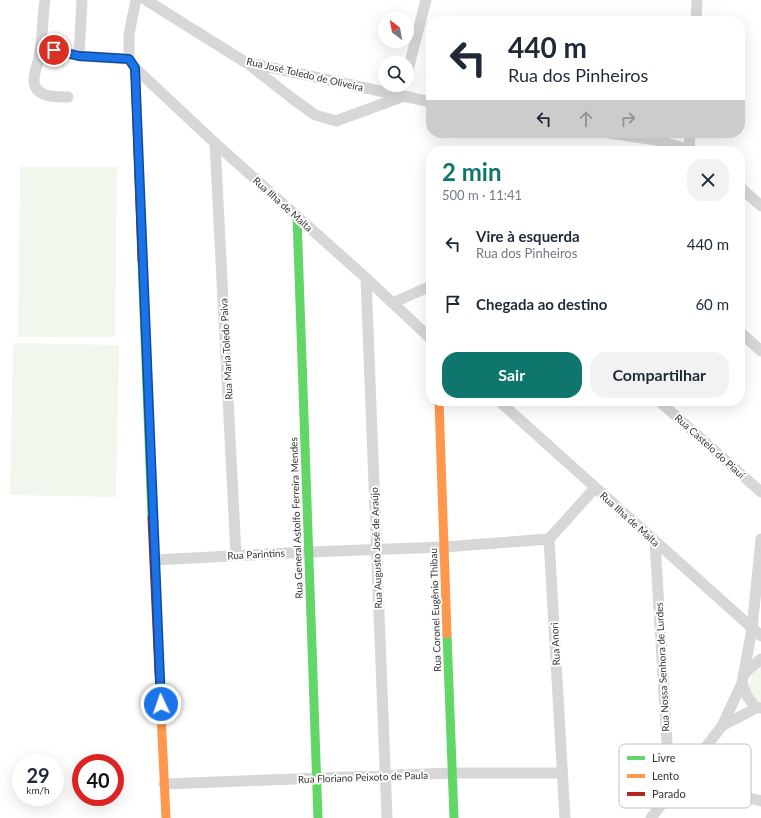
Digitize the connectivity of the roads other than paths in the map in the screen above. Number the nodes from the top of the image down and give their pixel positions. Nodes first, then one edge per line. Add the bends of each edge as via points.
1 (45, 0) edge
2 (82, 0) edge
3 (136, 0) edge
4 (146, 0) edge
5 (426, 0) edge
6 (697, 0) edge
7 (696, 16) edge
8 (41, 48) junction
9 (79, 56) junction
10 (412, 56) edge
11 (129, 59) junction
12 (245, 62) junction
13 (135, 68) junction
14 (404, 96) junction
15 (68, 97) dead end
16 (426, 101) edge
17 (643, 138) edge
18 (215, 143) junction
19 (677, 146) edge
20 (745, 192) edge
21 (761, 206) edge
22 (297, 217) junction
23 (366, 278) junction
24 (426, 288) edge
25 (392, 303) junction
26 (426, 334) edge
27 (745, 337) edge
28 (761, 351) edge
29 (439, 406) edge
30 (505, 406) edge
31 (665, 406) edge
32 (595, 488) junction
33 (761, 492) edge
34 (549, 539) junction
35 (761, 539) edge
36 (655, 542) junction
37 (444, 547) junction
38 (376, 550) junction
39 (308, 552) junction
40 (236, 555) junction
41 (154, 560) junction
42 (756, 632) edge
43 (761, 659) edge
44 (742, 680) junction
45 (759, 708) edge
46 (722, 726) junction
47 (667, 744) edge
48 (708, 744) edge
49 (453, 773) junction
50 (562, 773) junction
51 (385, 776) junction
52 (316, 778) junction
53 (164, 784) junction
54 (751, 799) edge
55 (761, 801) edge
56 (659, 808) edge
57 (166, 818) edge
58 (318, 818) edge
59 (387, 818) edge
60 (454, 818) edge
61 (565, 818) edge
62 (651, 818) edge

1 - 8 street
2 - 9 street
3 - 11 street via 129,34
4 - 12 street, Rua José Toledo de Oliveira
5 - 10 street
6 - 7 street
8 - 9 street
8 - 15 street via 34,78 35,86 40,92 51,97
9 - 11 street
11 - 13 street, Rua Ilha de Malta
12 - 14 street, Rua José Toledo de Oliveira
12 - 14 street via 315,115 336,121
13 - 18 street, Rua Ilha de Malta
13 - 41 street
14 - 16 street, Rua José Toledo de Oliveira
17 - 19 street
18 - 22 street, Rua Ilha de Malta
18 - 40 street, Rua Maria Toledo Paiva
20 - 21 street
22 - 23 street, Rua Ilha de Malta
22 - 39 street, Rua General Astolfo Ferreira Mendes
23 - 25 street, Rua Ilha de Malta
23 - 38 street, Rua Augusto José de Araújo
24 - 25 street
25 - 26 street, Rua Ilha de Malta
27 - 28 street
29 - 37 street, Rua Coronel Eugênio Thibau
30 - 32 street, Rua Ilha de Malta
31 - 33 street, Rua Castelo do Piauí
32 - 34 street
32 - 36 street, Rua Ilha de Malta
34 - 37 street, Rua Parintins
34 - 50 street, Rua Anori
35 - 42 street
36 - 42 street, Rua Ilha de Malta
36 - 47 street, Rua Nossa Senhora de Lurdes
37 - 38 street, Rua Parintins
37 - 49 street, Rua Coronel Eugênio Thibau
38 - 39 street, Rua Parintins
38 - 51 street, Rua Augusto José de Araújo
39 - 40 street, Rua Parintins
39 - 52 street, Rua General Astolfo Ferreira Mendes
40 - 41 street, Rua Parintins
41 - 53 street
42 - 44 street
43 - 44 street via 749,669
44 - 45 street via 747,696
44 - 46 street
45 - 46 street
46 - 48 street
49 - 50 street, Rua Floriano Peixoto de Paula
49 - 51 street, Rua Floriano Peixoto de Paula
49 - 60 street, Rua Coronel Eugênio Thibau
50 - 61 street, Rua Anori
51 - 52 street, Rua Floriano Peixoto de Paula
51 - 59 street, Rua Augusto José de Araújo
52 - 53 street, Rua Floriano Peixoto de Paula
52 - 58 street, Rua General Astolfo Ferreira Mendes
53 - 57 street
54 - 55 street
56 - 62 street

